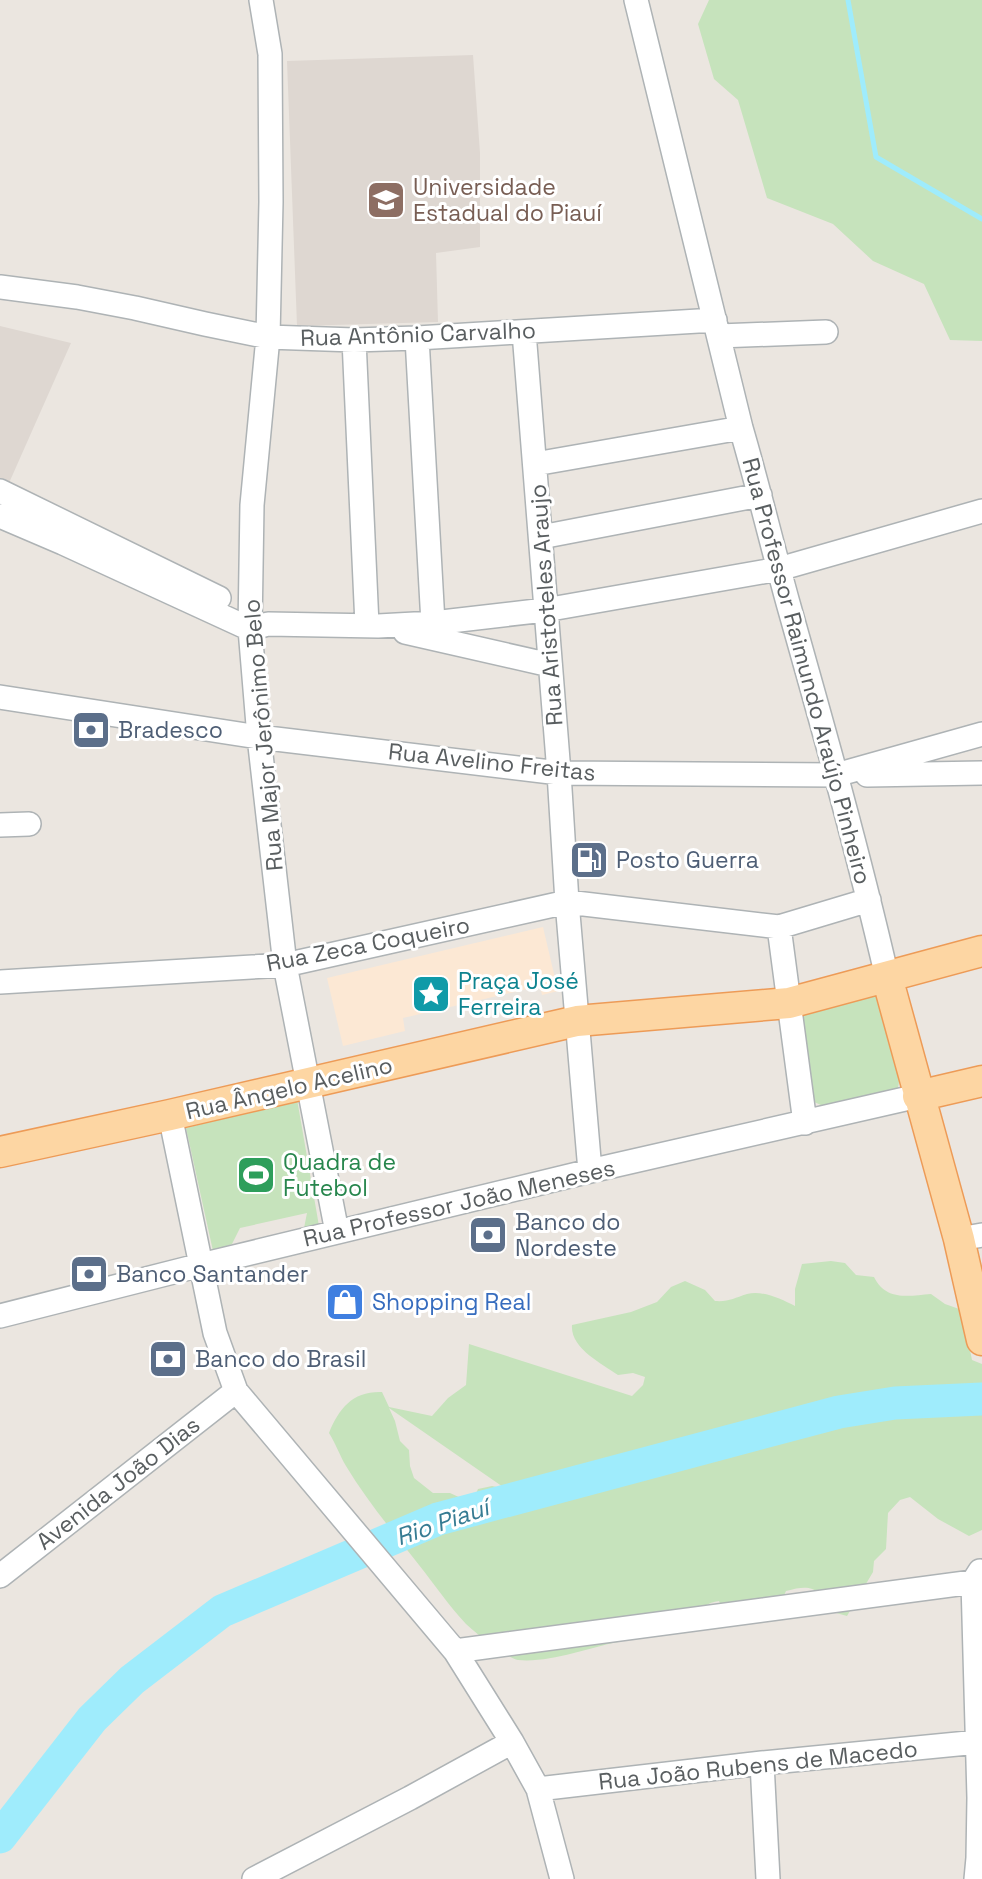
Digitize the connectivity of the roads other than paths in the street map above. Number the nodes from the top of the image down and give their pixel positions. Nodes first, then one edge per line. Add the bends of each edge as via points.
1 (261, 0) edge
2 (636, 0) edge
3 (0, 287) edge
4 (717, 328) junction
5 (524, 332) junction
6 (826, 332) dead end
7 (268, 337) junction
8 (416, 338) junction
9 (354, 340) junction
10 (741, 428) junction
11 (535, 464) junction
12 (0, 491) edge
13 (760, 495) junction
14 (982, 511) edge
15 (0, 516) edge
16 (29, 516) junction
17 (541, 537) junction
18 (779, 569) junction
19 (545, 610) junction
20 (256, 622) junction
21 (433, 623) junction
22 (373, 625) junction
23 (550, 666) junction
24 (0, 697) edge
25 (978, 734) edge
26 (259, 737) junction
27 (982, 767) edge
28 (982, 773) edge
29 (559, 774) junction
30 (836, 775) junction
31 (29, 824) dead end
32 (0, 825) edge
33 (869, 900) junction
34 (567, 902) junction
35 (779, 927) junction
36 (982, 951) edge
37 (285, 965) junction
38 (887, 977) junction
39 (0, 982) edge
40 (789, 1003) junction
41 (577, 1021) junction
42 (982, 1081) edge
43 (307, 1084) junction
44 (919, 1096) junction
45 (170, 1115) junction
46 (805, 1123) junction
47 (0, 1152) edge
48 (590, 1171) junction
49 (337, 1233) junction
50 (970, 1237) edge
51 (201, 1265) junction
52 (1, 1314) edge
53 (982, 1340) edge
54 (236, 1391) junction
55 (978, 1575) edge
56 (0, 1576) edge
57 (455, 1651) junction
58 (512, 1742) junction
59 (978, 1742) junction
60 (762, 1763) junction
61 (538, 1789) junction
62 (290, 1870) edge
63 (254, 1879) edge
64 (562, 1879) edge
65 (768, 1879) edge
66 (976, 1879) edge

1 - 7 street, Rua Major Jerônimo Belo via 270,54
2 - 4 street, Rua Professor Raimundo Araújo Pinheiro
3 - 7 street, Rua Antônio Carvalho via 77,297
4 - 5 street, Rua Antônio Carvalho
4 - 6 street, Rua Antônio Carvalho
4 - 10 street, Rua Professor Raimundo Araújo Pinheiro
5 - 8 street, Rua Antônio Carvalho
5 - 11 street, Rua Aristoteles Araujo
7 - 9 street, Rua Antônio Carvalho
7 - 20 street, Rua Major Jerônimo Belo via 253,505
8 - 9 street, Rua Antônio Carvalho
8 - 21 street
9 - 22 street
10 - 11 street
10 - 13 street, Rua Professor Raimundo Araújo Pinheiro
11 - 17 street, Rua Aristoteles Araujo
12 - 16 street
13 - 17 street
13 - 18 street, Rua Professor Raimundo Araújo Pinheiro
14 - 18 street
15 - 16 street
16 - 20 street
17 - 19 street, Rua Aristoteles Araujo
18 - 19 street
18 - 30 street, Rua Professor Raimundo Araújo Pinheiro
19 - 21 street
19 - 23 street, Rua Aristoteles Araujo
20 - 22 street
20 - 26 street, Rua Major Jerônimo Belo
21 - 22 street
22 - 23 street
23 - 29 street, Rua Aristoteles Araujo
24 - 26 street, Rua Avelino Freitas
25 - 27 street
25 - 30 street, Rua Avelino Freitas
26 - 29 street, Rua Avelino Freitas
26 - 37 street, Rua Major Jerônimo Belo
28 - 30 street
29 - 30 street, Rua Avelino Freitas
29 - 34 street, Rua Aristoteles Araujo
30 - 33 street, Rua Professor Raimundo Araújo Pinheiro
31 - 32 street
33 - 35 street
33 - 38 street, Rua Professor Raimundo Araújo Pinheiro
34 - 35 street, Rua Zeca Coqueiro
34 - 37 street, Rua Zeca Coqueiro
34 - 41 street, Rua Aristoteles Araujo
35 - 40 street
36 - 38 main road, Rua Ângelo Acelino
37 - 39 street, Rua Zeca Coqueiro
37 - 43 street
38 - 40 main road, Rua Ângelo Acelino
38 - 44 main road, Rua Professor Raimundo Araújo Pinheiro
40 - 41 main road, Rua Ângelo Acelino
40 - 46 street
41 - 43 main road, Rua Ângelo Acelino
41 - 48 street, Rua Aristoteles Araujo
42 - 44 main road
43 - 45 main road, Rua Ângelo Acelino
43 - 49 street
44 - 46 street, Rua Professor João Meneses
44 - 50 main road, Rua Professor Raimundo Araújo Pinheiro
45 - 47 main road, Rua Ângelo Acelino
45 - 51 street
46 - 48 street, Rua Professor João Meneses
48 - 49 street, Rua Professor João Meneses
49 - 51 street, Rua Professor João Meneses
50 - 53 main road, Rua Professor Raimundo Araújo Pinheiro
51 - 52 street, Rua Professor João Meneses
51 - 54 street via 215,1333
54 - 56 street, Avenida João Dias
54 - 57 street
55 - 57 street
55 - 59 street
57 - 58 street
58 - 61 street
58 - 62 street
59 - 60 street, Rua João Rubens de Macedo
59 - 66 street
60 - 61 street, Rua João Rubens de Macedo
60 - 65 street
61 - 64 street
62 - 63 street

